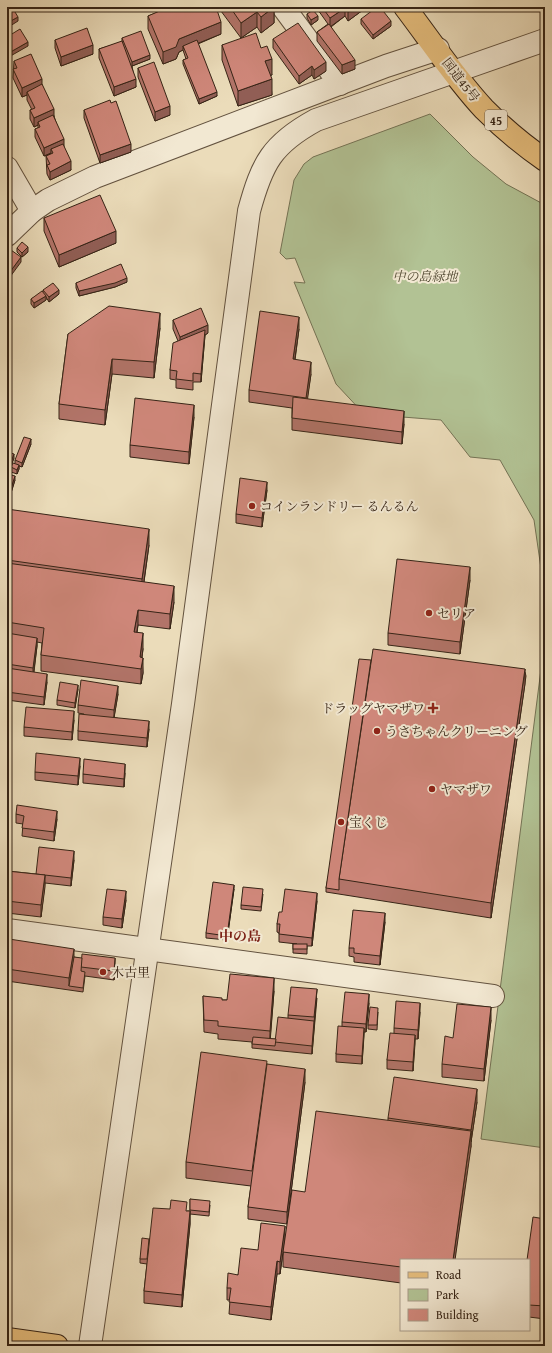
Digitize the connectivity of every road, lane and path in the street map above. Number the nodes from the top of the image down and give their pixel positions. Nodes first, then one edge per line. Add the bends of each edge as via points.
1 (283, 7) edge
2 (405, 7) edge
3 (545, 40) edge
4 (438, 49) junction
5 (453, 72) junction
6 (340, 84) junction
7 (545, 160) edge
8 (7, 168) edge
9 (32, 211) junction
10 (7, 235) edge
11 (7, 930) edge
12 (148, 950) junction
13 (494, 996) dead end
14 (7, 1339) edge
15 (57, 1346) edge
16 (90, 1346) edge

1 - 6 street
2 - 4 main road, 国道45号 / 45
3 - 5 street
4 - 5 main road, 国道45号 / 45
4 - 6 street
5 - 7 main road, 国道45号 / 45 via 489,114 517,141
5 - 12 street via 316,120 294,132 275,150 256,187 249,211
6 - 9 street via 95,176
8 - 9 street
9 - 10 street
11 - 12 street
12 - 13 street
12 - 16 street
14 - 15 main road

